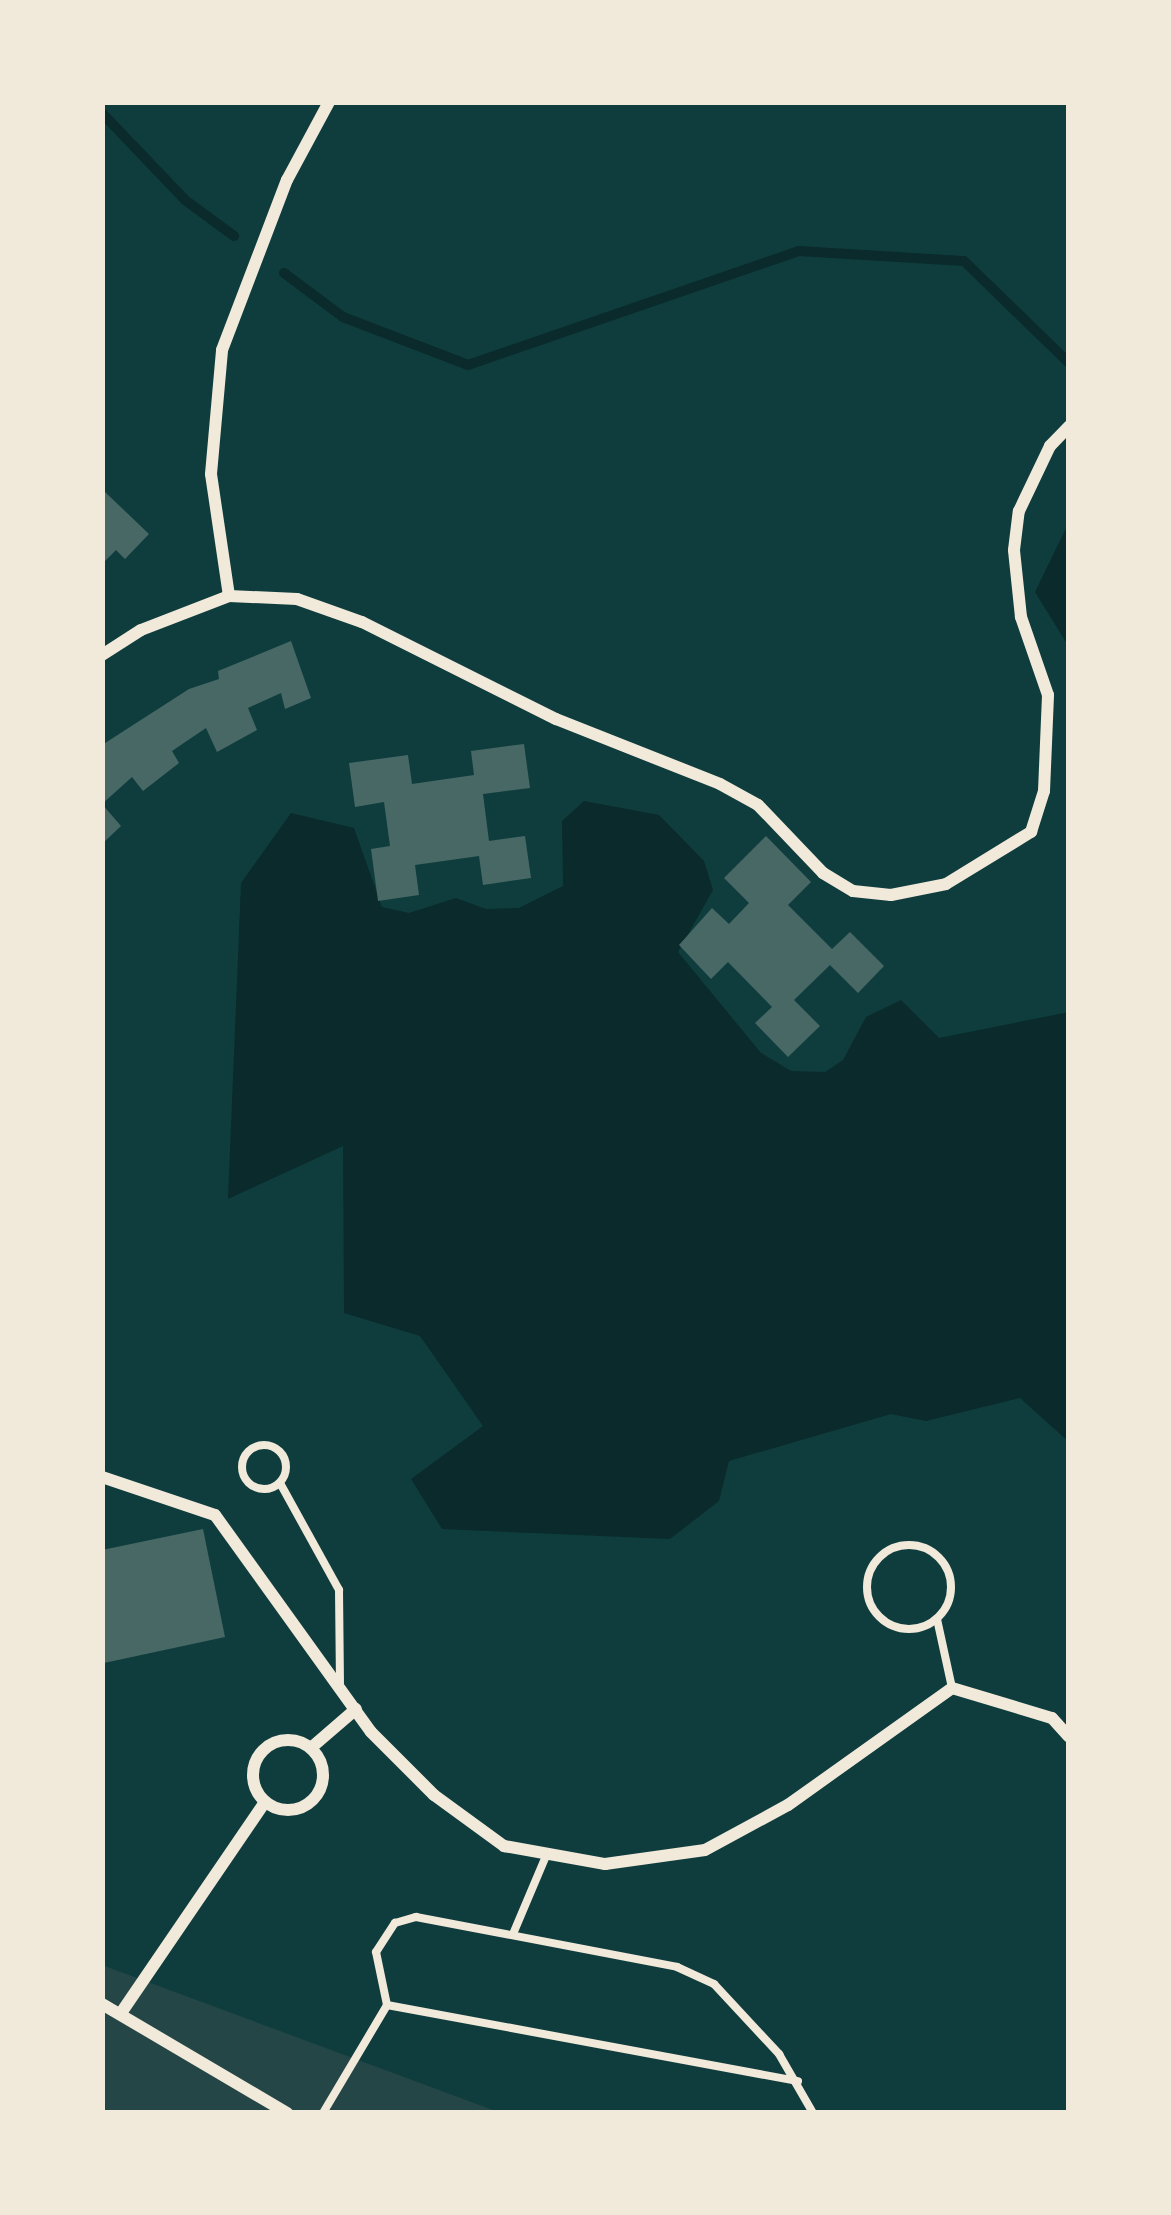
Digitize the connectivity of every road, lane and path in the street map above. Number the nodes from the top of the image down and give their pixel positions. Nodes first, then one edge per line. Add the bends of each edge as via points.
1 (329, 102) edge
2 (1069, 427) edge
3 (229, 596) junction
4 (102, 655) edge
5 (102, 1477) edge
6 (280, 1483) junction
7 (937, 1619) junction
8 (340, 1684) junction
9 (952, 1688) junction
10 (356, 1709) junction
11 (1069, 1737) edge
12 (311, 1747) junction
13 (265, 1802) junction
14 (546, 1856) junction
15 (513, 1934) junction
16 (102, 2004) edge
17 (386, 2005) junction
18 (121, 2013) junction
19 (798, 2081) junction
20 (286, 2113) edge
21 (322, 2113) edge
22 (813, 2113) edge

1 - 3 street via 287,180 222,350 211,474
2 - 3 street via 1050,446 1019,511 1014,550 1021,617 1048,694 1044,791 1031,832 946,884 891,895 853,891 823,873 758,805 720,784 556,719 362,622 297,599
3 - 4 street via 141,630
5 - 8 street via 214,1515
6 - 6 lane via 280,1451 247,1451 248,1484 258,1490
6 - 8 lane via 339,1590
7 - 7 lane via 950,1579 936,1554 908,1545 881,1555 867,1580 872,1609 895,1628
7 - 9 lane
8 - 10 street
9 - 11 street via 1052,1718
9 - 14 street via 788,1805 705,1850 605,1864
10 - 12 street
10 - 14 street via 434,1795 503,1846
12 - 13 street via 286,1739 261,1751 252,1778
12 - 13 street via 324,1772 316,1798 291,1811
13 - 18 street
14 - 15 lane
15 - 17 lane via 416,1917 395,1923 374,1970
15 - 19 lane via 677,1967 713,1984
16 - 18 street
17 - 19 lane
17 - 21 lane
18 - 20 street
19 - 22 lane

